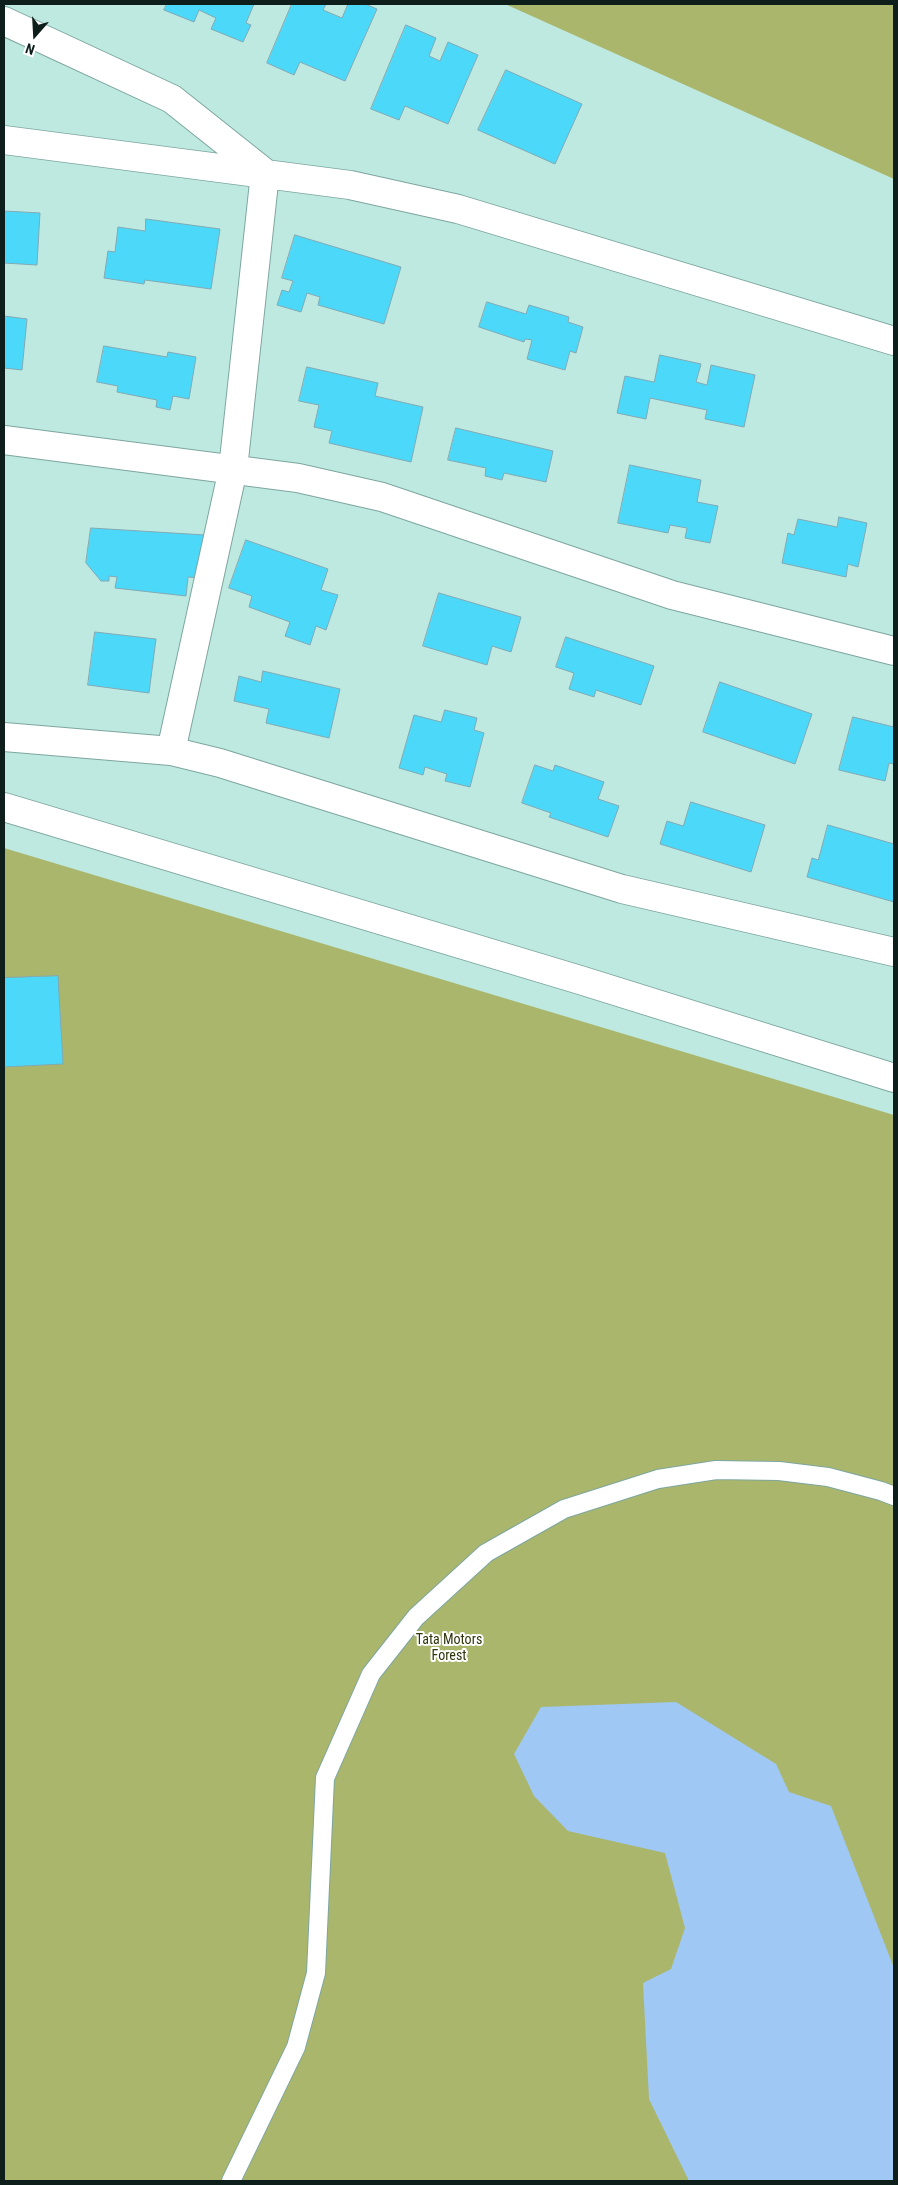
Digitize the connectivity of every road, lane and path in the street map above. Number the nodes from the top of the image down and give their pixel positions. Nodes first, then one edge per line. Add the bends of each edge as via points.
1 (4, 21) edge
2 (4, 140) edge
3 (265, 173) junction
4 (894, 341) edge
5 (4, 440) edge
6 (233, 469) junction
7 (894, 651) edge
8 (4, 737) edge
9 (171, 751) junction
10 (4, 807) edge
11 (894, 952) edge
12 (894, 1078) edge
13 (894, 1496) edge
14 (231, 2181) edge

1 - 3 street via 172,99
2 - 3 street
3 - 4 street via 350,185 458,209
3 - 6 street
5 - 6 street
6 - 7 street via 298,478 382,497 672,595
6 - 9 street
8 - 9 street
9 - 11 street via 220,763 622,889
10 - 12 street
13 - 14 lane via 828,1477 779,1471 716,1470 658,1479 564,1510 486,1553 416,1617 371,1674 325,1778 316,1973 296,2047

